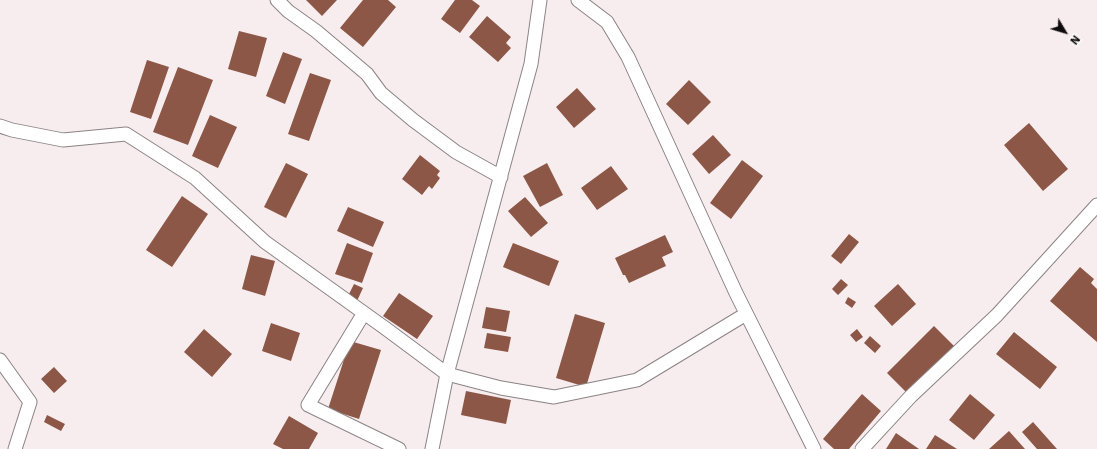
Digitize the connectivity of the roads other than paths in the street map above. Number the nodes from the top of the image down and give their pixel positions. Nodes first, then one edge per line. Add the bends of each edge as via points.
1 (277, 0) edge
2 (540, 0) edge
3 (578, 0) edge
4 (0, 126) edge
5 (501, 177) junction
6 (1097, 205) edge
7 (364, 313) junction
8 (746, 314) junction
9 (0, 360) edge
10 (447, 374) junction
11 (15, 449) edge
12 (399, 449) edge
13 (432, 449) edge
14 (814, 449) edge
15 (862, 449) edge

1 - 5 street via 367,74 381,93 413,120 456,152
2 - 5 street via 531,64
3 - 8 street via 607,22 628,57
4 - 7 street via 64,140 126,134 196,178 264,242
5 - 10 street
6 - 15 street via 998,315 911,396
7 - 10 street
7 - 12 street via 308,404
8 - 10 street via 637,380 554,396 501,388
8 - 14 street
9 - 11 street via 30,402
10 - 13 street

